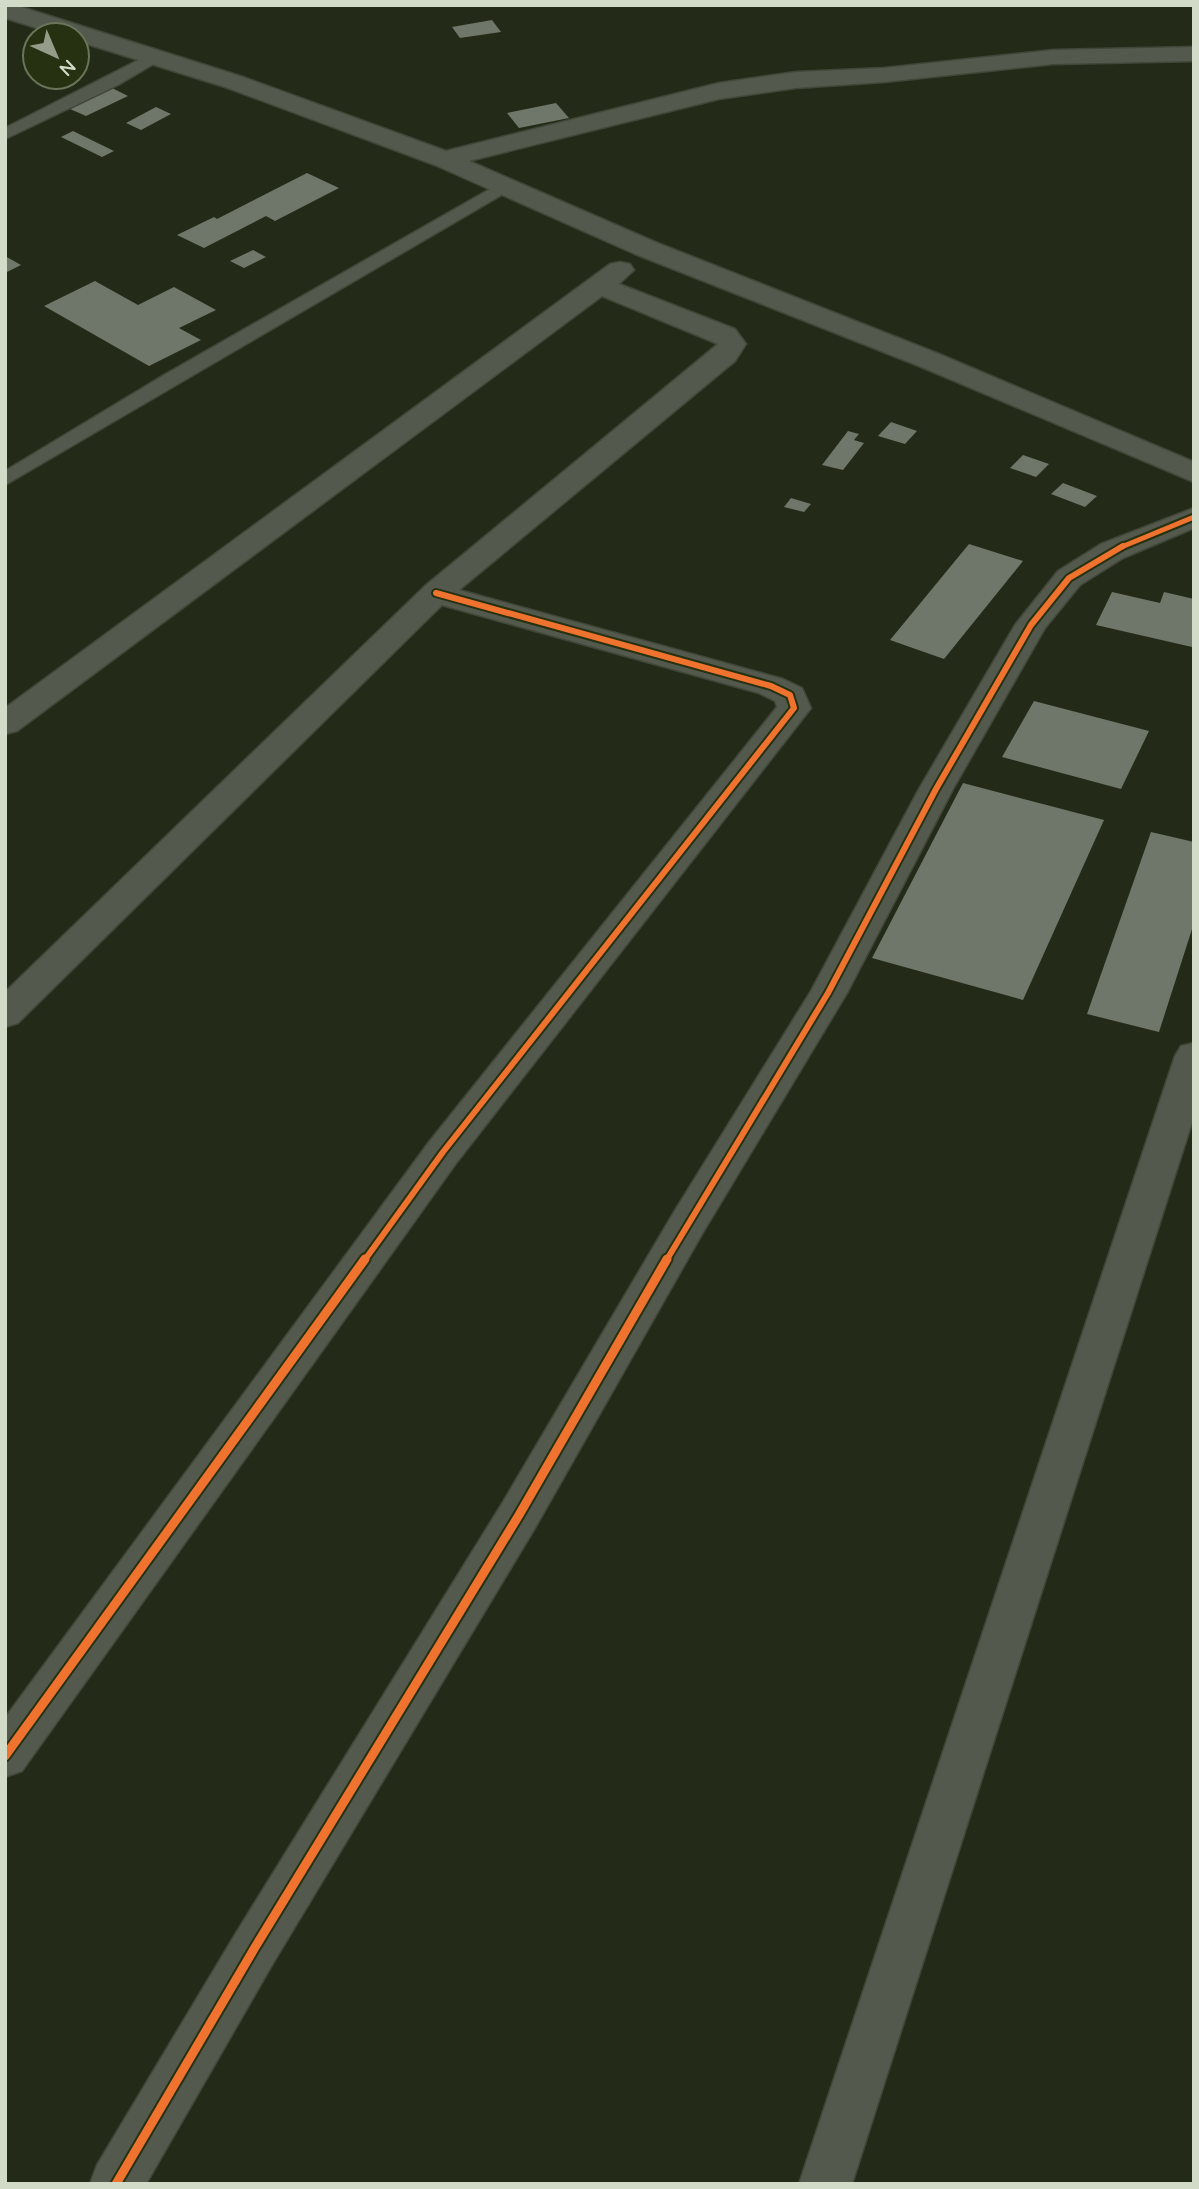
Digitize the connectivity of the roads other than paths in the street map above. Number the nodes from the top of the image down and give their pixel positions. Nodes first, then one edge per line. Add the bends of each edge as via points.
1 (5, 10) edge
2 (1194, 54) edge
3 (156, 56) junction
4 (5, 134) edge
5 (444, 159) junction
6 (504, 186) junction
7 (645, 248) junction
8 (601, 286) junction
9 (1194, 472) edge
10 (5, 480) edge
11 (1194, 517) edge
12 (436, 593) junction
13 (5, 724) edge
14 (5, 1014) edge
15 (1194, 1056) edge
16 (5, 1756) edge
17 (116, 2184) edge
18 (825, 2184) edge

1 - 3 street
2 - 5 street via 1053,57 796,80 719,91
3 - 4 lane
3 - 5 street
5 - 6 street
6 - 7 street
6 - 10 lane
7 - 8 street
7 - 9 street via 929,360
8 - 12 street via 725,335 732,344 725,355
8 - 13 street
11 - 17 street via 1112,551 1069,578 1031,625 936,789 828,993
12 - 14 street
12 - 16 street via 771,686 790,695 794,708 443,1152
15 - 18 street

